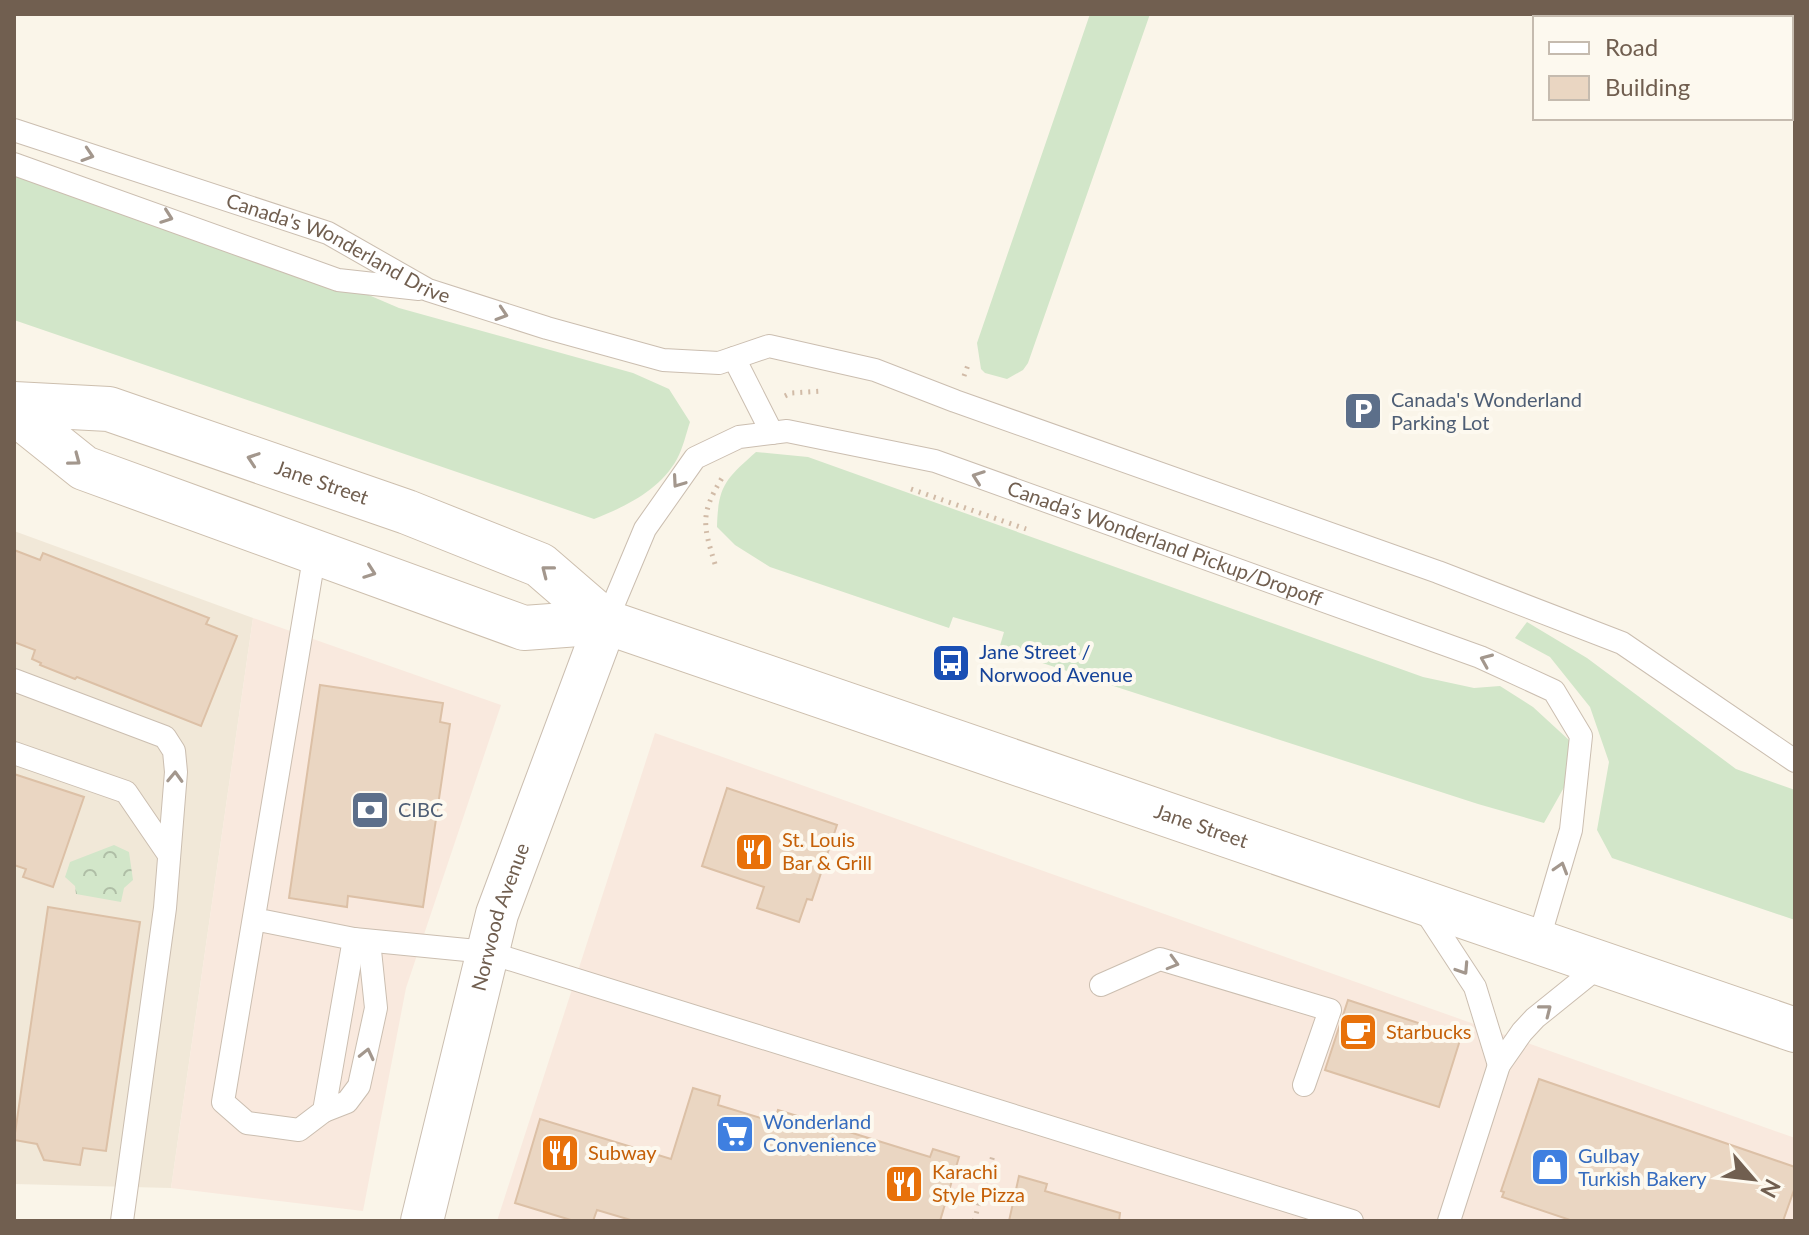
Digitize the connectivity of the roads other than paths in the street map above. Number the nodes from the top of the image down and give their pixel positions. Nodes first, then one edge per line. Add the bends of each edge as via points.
1 (14, 130) edge
2 (14, 164) edge
3 (428, 290) junction
4 (734, 358) junction
5 (14, 404) edge
6 (14, 412) edge
7 (772, 433) junction
8 (315, 552) junction
9 (606, 622) junction
10 (14, 680) edge
11 (14, 753) edge
12 (1795, 761) edge
13 (169, 855) junction
14 (1420, 903) junction
15 (254, 919) junction
16 (362, 940) junction
17 (1538, 942) junction
18 (487, 952) junction
19 (1602, 964) junction
20 (1101, 985) dead end
21 (1795, 1030) edge
22 (1499, 1065) junction
23 (1304, 1085) dead end
24 (324, 1111) junction
25 (122, 1221) edge
26 (422, 1221) edge
27 (1352, 1221) edge
28 (1449, 1221) edge

1 -> 3 lane, Canada's Wonderland Drive via 328,233
2 -> 3 lane via 338,280
3 -> 4 lane, Canada's Wonderland Drive via 663,360 719,363
4 - 7 lane
4 - 12 lane, Canada's Wonderland Drive via 769,346 875,370 1464,582 1622,643
9 -> 5 main road, Jane Street via 540,565 407,512 109,409
6 -> 8 main road, Jane Street via 84,468
7 -> 9 lane, Canada's Wonderland Pickup/Dropoff via 739,437 695,458 645,529
17 -> 7 lane, Canada's Wonderland Pickup/Dropoff via 1571,830 1581,736 1554,691 1480,657 935,461 787,431
8 -> 9 main road, Jane Street via 524,628
8 - 15 lane
9 - 14 main road, Jane Street
9 - 18 street, Norwood Avenue
13 -> 10 lane via 176,772 174,751 165,737
11 - 13 lane via 126,792
13 - 25 lane
14 - 17 main road, Jane Street
14 -> 22 lane via 1475,987
15 - 16 lane
15 - 24 lane via 223,1102 247,1123 299,1130
16 - 18 lane
16 - 24 lane
24 -> 16 lane via 347,1102 359,1086 376,1008
17 - 19 main road, Jane Street
18 - 26 street, Norwood Avenue
18 - 27 lane
19 - 21 main road, Jane Street
22 -> 19 lane via 1535,1018
20 -> 23 lane via 1160,959 1330,1010
22 - 28 lane

